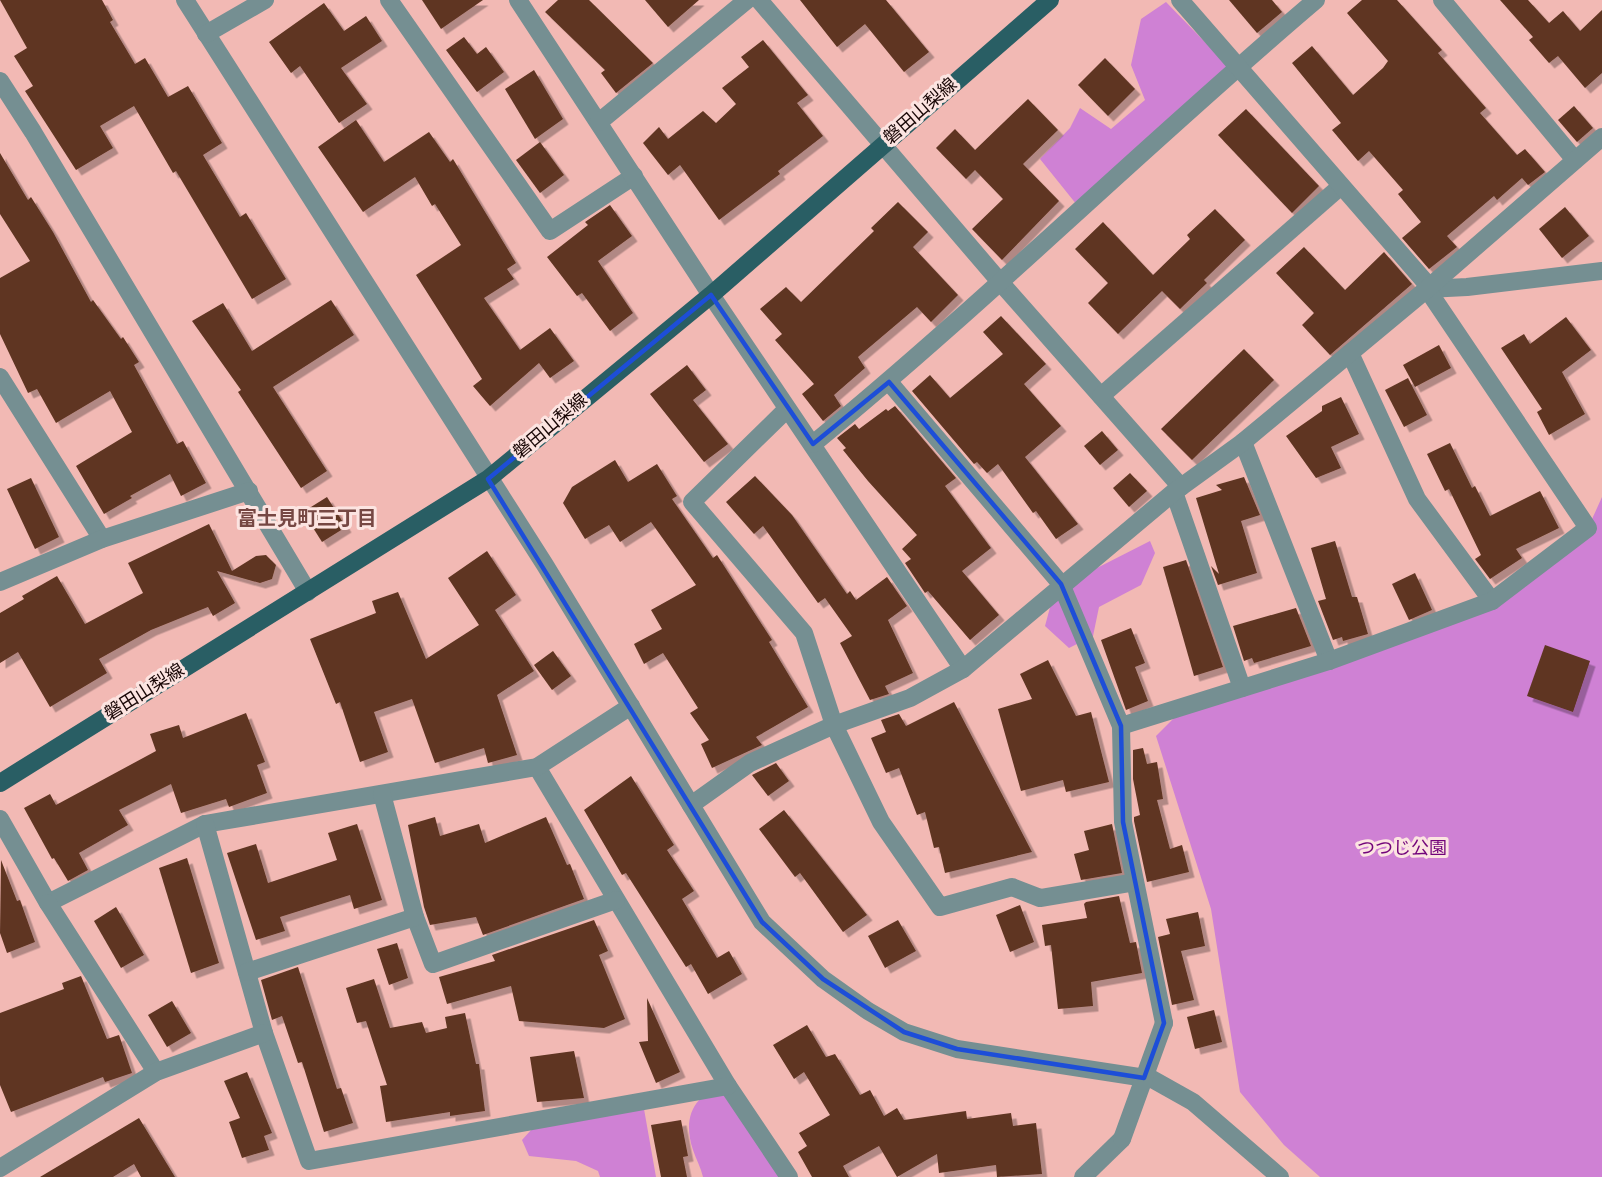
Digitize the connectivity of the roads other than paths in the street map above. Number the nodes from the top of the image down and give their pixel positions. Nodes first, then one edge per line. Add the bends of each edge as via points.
1 (185, 0) edge
2 (265, 0) edge
3 (389, 0) edge
4 (518, 0) edge
5 (747, 0) edge
6 (759, 0) edge
7 (1050, 0) edge
8 (1180, 0) edge
9 (1316, 0) edge
10 (1442, 0) edge
11 (206, 34) junction
12 (1237, 67) junction
13 (0, 81) edge
14 (599, 122) junction
15 (1602, 137) edge
16 (884, 145) junction
17 (1575, 160) junction
18 (634, 176) junction
19 (1341, 186) junction
20 (1602, 271) edge
21 (1001, 283) junction
22 (1427, 289) junction
23 (711, 295) junction
24 (1350, 353) junction
25 (0, 377) edge
26 (889, 382) junction
27 (1101, 396) junction
28 (787, 409) junction
29 (1243, 442) junction
30 (813, 444) junction
31 (488, 479) junction
32 (1177, 489) junction
33 (249, 491) junction
34 (102, 539) junction
35 (0, 582) edge
36 (1061, 584) junction
37 (308, 592) junction
38 (1492, 601) junction
39 (1329, 661) junction
40 (963, 669) junction
41 (1242, 688) junction
42 (631, 706) junction
43 (834, 725) junction
44 (1121, 726) junction
45 (537, 767) junction
46 (0, 783) edge
47 (382, 794) junction
48 (691, 805) junction
49 (0, 819) edge
50 (205, 824) junction
51 (1135, 882) junction
52 (616, 900) junction
53 (48, 903) junction
54 (415, 917) junction
55 (247, 972) junction
56 (264, 1033) junction
57 (156, 1072) junction
58 (728, 1086) junction
59 (0, 1168) edge
60 (311, 1169) edge
61 (789, 1177) edge
62 (1083, 1177) edge
63 (1280, 1177) edge

1 - 11 street
2 - 11 street
3 - 18 street via 550,231
4 - 14 street
5 - 14 street
6 - 16 street
7 - 16 main road, 磐田山梨線
8 - 12 street
9 - 12 street
10 - 17 street
11 - 31 street
12 - 19 street
12 - 21 street
13 - 33 street
14 - 18 street
15 - 17 street
16 - 21 street
16 - 23 main road, 磐田山梨線
17 - 22 street
18 - 23 street
19 - 22 street via 1427,284
19 - 27 street
20 - 22 street
21 - 26 street
21 - 27 street
22 - 24 street
22 - 38 street via 1588,528
23 - 28 street
23 - 31 main road, 磐田山梨線
24 - 29 street
24 - 38 street via 1417,499
25 - 34 street
26 - 30 street
26 - 36 street
27 - 32 street
28 - 30 street
28 - 43 street via 693,502 804,633
29 - 32 street
29 - 39 street
30 - 40 street
31 - 37 main road, 磐田山梨線
31 - 42 street
32 - 36 street
32 - 41 street
33 - 34 street
33 - 37 street
34 - 35 street
36 - 40 street
36 - 44 street
37 - 46 main road, 磐田山梨線
38 - 39 street
39 - 41 street
40 - 43 street via 910,698
41 - 44 street
42 - 45 street
42 - 48 street
43 - 48 street via 750,763
43 - 51 street via 881,822 940,907 1012,887 1040,898
44 - 51 street via 1122,822
45 - 47 street
45 - 52 street
47 - 50 street
47 - 54 street
48 - 63 street via 762,922 823,979 868,1011 904,1032 957,1049 1152,1079 1193,1102
49 - 53 street
50 - 53 street
50 - 55 street
51 - 62 street, bridge via 1164,1023 1122,1139
52 - 54 street via 433,964
52 - 58 street
53 - 57 street
54 - 55 street
55 - 56 street
56 - 57 street
56 - 60 street
57 - 59 street
58 - 60 street
58 - 61 street

